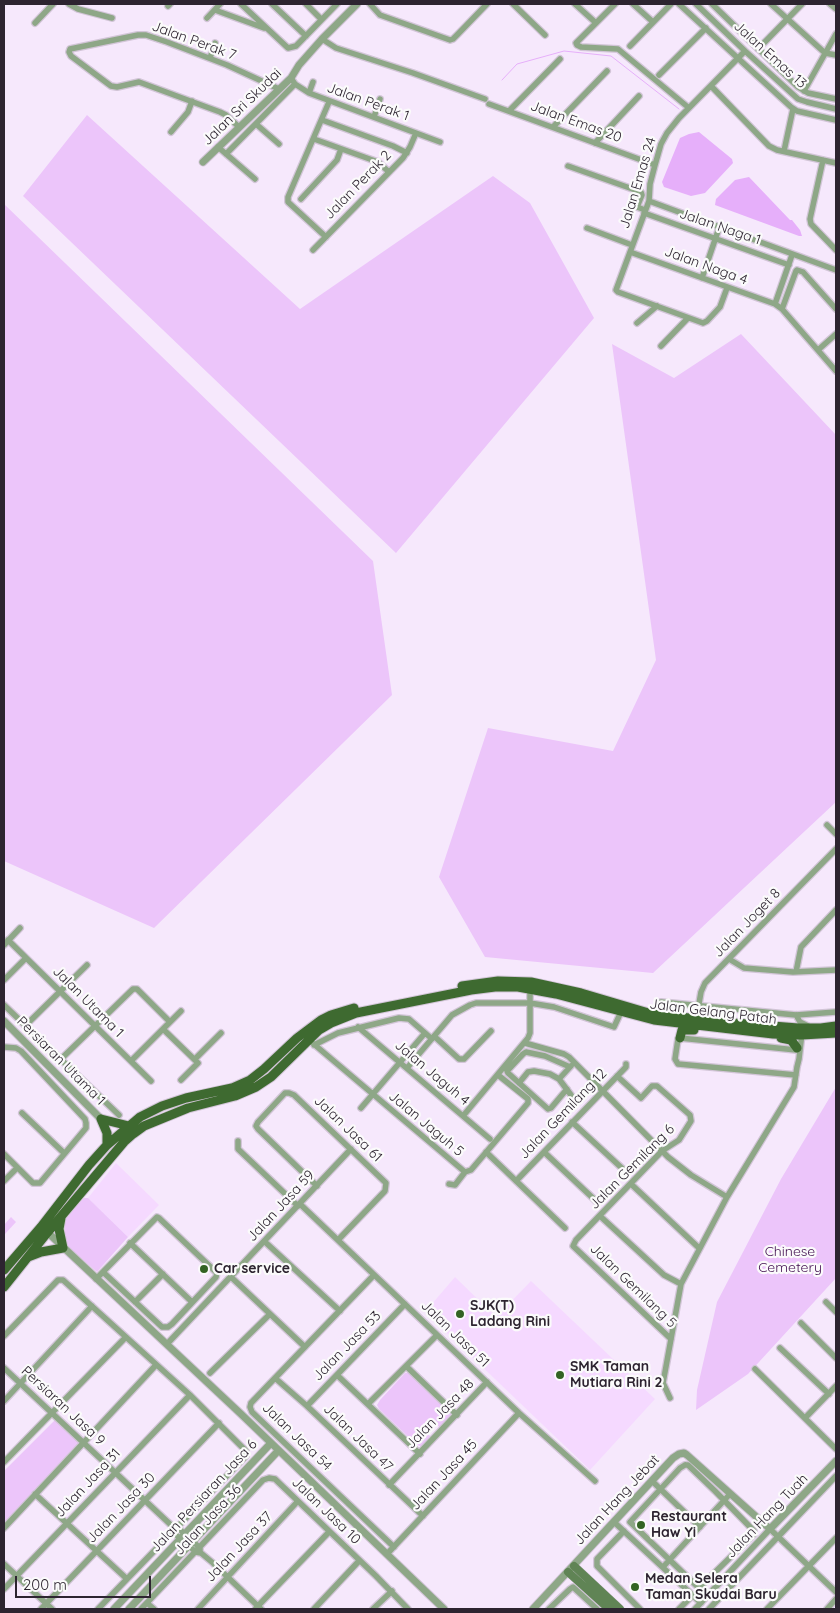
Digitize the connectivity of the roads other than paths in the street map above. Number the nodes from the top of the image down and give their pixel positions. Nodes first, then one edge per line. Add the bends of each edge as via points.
1 (53, 4) edge
2 (70, 4) edge
3 (220, 4) edge
4 (241, 4) edge
5 (272, 4) edge
6 (306, 4) edge
7 (337, 4) edge
8 (357, 4) edge
9 (371, 4) edge
10 (487, 4) edge
11 (513, 4) edge
12 (575, 4) edge
13 (615, 4) edge
14 (633, 4) edge
15 (671, 4) edge
16 (680, 4) edge
17 (696, 4) edge
18 (712, 4) edge
19 (771, 4) edge
20 (802, 4) edge
21 (830, 4) edge
22 (480, 6) edge
23 (836, 9) edge
24 (214, 10) junction
25 (112, 18) dead end
26 (207, 18) dead end
27 (321, 19) junction
28 (786, 19) junction
29 (35, 22) dead end
30 (653, 22) junction
31 (596, 23) junction
32 (266, 28) junction
33 (706, 28) junction
34 (836, 34) edge
35 (545, 35) dead end
36 (306, 36) junction
37 (322, 39) junction
38 (215, 43) dead end
39 (630, 46) dead end
40 (758, 49) junction
41 (745, 51) junction
42 (826, 53) junction
43 (836, 55) edge
44 (210, 58) junction
45 (738, 58) junction
46 (560, 59) dead end
47 (606, 70) dead end
48 (659, 75) dead end
49 (293, 81) junction
50 (313, 82) dead end
51 (711, 86) junction
52 (279, 89) junction
53 (804, 91) junction
54 (309, 93) junction
55 (639, 96) dead end
56 (380, 99) dead end
57 (836, 99) edge
58 (192, 101) junction
59 (329, 102) junction
60 (689, 108) junction
61 (793, 109) junction
62 (836, 109) edge
63 (510, 111) junction
64 (374, 117) junction
65 (322, 120) junction
66 (836, 120) edge
67 (256, 124) junction
68 (239, 127) junction
69 (553, 127) junction
70 (171, 132) dead end
71 (416, 133) junction
72 (314, 139) junction
73 (440, 142) dead end
74 (595, 143) junction
75 (278, 144) dead end
76 (218, 147) junction
77 (341, 149) junction
78 (784, 152) junction
79 (407, 153) junction
80 (226, 154) junction
81 (823, 160) junction
82 (203, 162) dead end
83 (836, 163) edge
84 (655, 165) junction
85 (568, 166) dead end
86 (389, 172) junction
87 (255, 179) dead end
88 (302, 199) dead end
89 (649, 201) junction
90 (645, 211) junction
91 (587, 228) dead end
92 (719, 228) junction
93 (326, 237) junction
94 (715, 239) junction
95 (632, 245) junction
96 (313, 250) dead end
97 (836, 250) edge
98 (630, 252) junction
99 (792, 255) junction
100 (788, 264) junction
101 (836, 270) edge
102 (702, 278) junction
103 (727, 288) junction
104 (774, 304) junction
105 (657, 306) junction
106 (782, 309) junction
107 (836, 309) edge
108 (688, 318) junction
109 (637, 323) dead end
110 (836, 334) edge
111 (661, 346) dead end
112 (818, 350) junction
113 (836, 371) edge
114 (827, 825) dead end
115 (836, 834) edge
116 (836, 849) edge
117 (836, 910) edge
118 (20, 928) dead end
119 (6, 943) edge
120 (26, 958) junction
121 (729, 959) junction
122 (87, 965) dead end
123 (836, 970) edge
124 (796, 972) junction
125 (4, 980) edge
126 (533, 986) junction
127 (60, 992) junction
128 (661, 1002) dead end
129 (530, 1003) junction
130 (4, 1005) edge
131 (698, 1006) junction
132 (182, 1011) dead end
133 (620, 1012) junction
134 (836, 1012) edge
135 (796, 1015) junction
136 (4, 1021) edge
137 (170, 1022) junction
138 (696, 1022) junction
139 (94, 1025) junction
140 (25, 1026) junction
141 (836, 1026) edge
142 (358, 1027) junction
143 (163, 1029) junction
144 (724, 1029) junction
145 (491, 1031) dead end
146 (823, 1031) junction
147 (800, 1032) junction
148 (425, 1033) junction
149 (756, 1033) junction
150 (836, 1033) edge
151 (221, 1034) dead end
152 (433, 1038) junction
153 (680, 1038) junction
154 (311, 1042) junction
155 (525, 1043) junction
156 (4, 1047) edge
157 (798, 1049) junction
158 (60, 1059) junction
159 (131, 1061) junction
160 (196, 1061) junction
161 (400, 1062) junction
162 (626, 1064) dead end
163 (572, 1065) junction
164 (407, 1068) junction
165 (498, 1075) junction
166 (796, 1075) junction
167 (618, 1076) junction
168 (559, 1079) junction
169 (180, 1080) dead end
170 (151, 1081) dead end
171 (519, 1083) junction
172 (603, 1091) junction
173 (372, 1095) junction
174 (361, 1108) dead end
175 (22, 1113) dead end
176 (119, 1115) dead end
177 (463, 1116) junction
178 (101, 1119) junction
179 (572, 1122) junction
180 (129, 1126) junction
181 (490, 1139) dead end
182 (238, 1141) dead end
183 (107, 1145) junction
184 (351, 1149) junction
185 (662, 1151) junction
186 (486, 1152) junction
187 (544, 1152) junction
188 (4, 1154) edge
189 (64, 1154) junction
190 (17, 1168) junction
191 (625, 1171) dead end
192 (465, 1172) junction
193 (516, 1181) junction
194 (4, 1182) edge
195 (450, 1184) dead end
196 (631, 1184) junction
197 (317, 1186) junction
198 (727, 1197) junction
199 (596, 1201) dead end
200 (299, 1205) junction
201 (62, 1215) junction
202 (600, 1216) junction
203 (565, 1228) dead end
204 (44, 1230) junction
205 (338, 1240) junction
206 (264, 1242) junction
207 (130, 1243) junction
208 (63, 1248) junction
209 (699, 1248) junction
210 (578, 1251) joint
211 (28, 1258) junction
212 (4, 1270) edge
213 (103, 1272) junction
214 (162, 1274) junction
215 (374, 1275) junction
216 (231, 1277) junction
217 (96, 1279) junction
218 (681, 1284) junction
219 (4, 1287) edge
220 (206, 1287) junction
221 (214, 1294) junction
222 (135, 1302) junction
223 (192, 1302) junction
224 (826, 1302) dead end
225 (405, 1304) junction
226 (92, 1306) junction
227 (340, 1311) junction
228 (836, 1312) edge
229 (270, 1314) junction
230 (801, 1323) dead end
231 (437, 1335) junction
232 (4, 1336) edge
233 (125, 1338) junction
234 (671, 1339) junction
235 (167, 1344) junction
236 (305, 1347) junction
237 (780, 1348) dead end
238 (836, 1358) edge
239 (156, 1365) junction
240 (406, 1366) junction
241 (4, 1368) edge
242 (756, 1369) dead end
243 (210, 1373) dead end
244 (337, 1375) junction
245 (275, 1378) junction
246 (488, 1382) junction
247 (20, 1383) junction
248 (836, 1386) edge
249 (829, 1394) junction
250 (190, 1395) junction
251 (670, 1398) dead end
252 (4, 1401) edge
253 (368, 1404) junction
254 (307, 1406) junction
255 (52, 1413) junction
256 (519, 1413) junction
257 (457, 1415) junction
258 (805, 1418) junction
259 (219, 1423) junction
260 (84, 1443) junction
261 (270, 1443) junction
262 (836, 1447) edge
263 (278, 1451) junction
264 (420, 1454) junction
265 (4, 1462) edge
266 (836, 1462) edge
267 (115, 1472) junction
268 (836, 1476) edge
269 (275, 1479) joint
270 (595, 1481) dead end
271 (652, 1481) junction
272 (390, 1485) junction
273 (661, 1490) junction
274 (35, 1494) junction
275 (730, 1494) junction
276 (146, 1501) junction
277 (298, 1501) junction
278 (725, 1501) junction
279 (423, 1516) junction
280 (614, 1522) junction
281 (66, 1524) junction
282 (700, 1527) junction
283 (4, 1528) edge
284 (174, 1528) junction
285 (770, 1529) junction
286 (624, 1531) junction
287 (329, 1532) junction
288 (183, 1536) junction
289 (778, 1536) junction
290 (836, 1538) edge
291 (191, 1544) junction
292 (394, 1547) junction
293 (96, 1551) junction
294 (199, 1551) junction
295 (387, 1554) junction
296 (359, 1560) junction
297 (669, 1560) junction
298 (4, 1564) edge
299 (809, 1566) junction
300 (663, 1567) junction
301 (571, 1569) junction
302 (16, 1576) junction
303 (227, 1578) junction
304 (127, 1579) junction
305 (4, 1589) edge
306 (392, 1591) junction
307 (836, 1592) edge
308 (692, 1596) junction
309 (836, 1599) edge
310 (598, 1602) edge
311 (46, 1603) junction
312 (147, 1603) junction
313 (701, 1603) junction
314 (258, 1608) edge
315 (41, 1609) edge
316 (52, 1609) edge
317 (98, 1609) edge
318 (114, 1609) edge
319 (129, 1609) edge
320 (141, 1609) edge
321 (154, 1609) edge
322 (198, 1609) edge
323 (314, 1609) edge
324 (373, 1609) edge
325 (408, 1609) edge
326 (444, 1609) edge
327 (533, 1609) edge
328 (549, 1609) edge
329 (609, 1609) edge
330 (620, 1609) edge
331 (640, 1609) edge
332 (679, 1609) edge
333 (695, 1609) edge
334 (709, 1609) edge
335 (767, 1609) edge
336 (827, 1609) edge

1 - 29 street
2 - 25 street
3 - 24 street
4 - 32 street
5 - 36 street
6 - 27 street
7 - 27 street
8 - 37 street, Jalan Sri Skudai
9 - 22 street via 380,14 450,40
10 - 22 street
11 - 35 street
12 - 31 street
13 - 31 street
14 - 30 street
15 - 30 street
16 - 33 street
17 - 41 street, Jalan Emas 13
18 - 40 street
19 - 28 street
20 - 28 street
21 - 23 street
24 - 26 street
24 - 32 street
27 - 36 street
28 - 40 street
28 - 42 street
30 - 39 street
31 - 60 street via 576,43 581,47 618,49
32 - 36 street via 285,47 296,46
33 - 45 street
33 - 48 street
34 - 42 street
37 - 49 street, Jalan Sri Skudai via 299,65
37 - 63 street, Jalan Emas 20 via 336,48
38 - 44 street
40 - 53 street
41 - 45 street, Jalan Emas 24
41 - 62 street, Jalan Emas 13 via 798,98
42 - 43 street
42 - 53 street
44 - 52 street, Jalan Perak 7
44 - 58 street, Jalan Perak 7 via 146,35 70,49 71,56 112,86 140,82
45 - 51 street, Jalan Emas 24
45 - 61 street
46 - 63 street
47 - 69 street
49 - 52 street, Jalan Sri Skudai
49 - 54 street, Jalan Perak 1
49 - 67 street
50 - 54 street
51 - 60 street, Jalan Emas 24
51 - 78 street via 769,146
52 - 68 street, Jalan Sri Skudai
53 - 57 street
54 - 59 street, Jalan Perak 1
55 - 74 street
56 - 64 street
58 - 68 street via 226,115
58 - 70 street via 188,112
59 - 64 street, Jalan Perak 1
59 - 65 street
60 - 84 street, Jalan Emas 24 via 666,133
61 - 66 street
61 - 78 street
63 - 69 street, Jalan Emas 20
64 - 71 street, Jalan Perak 1
65 - 72 street
65 - 79 street
67 - 75 street
67 - 80 street
68 - 76 street, Jalan Sri Skudai
69 - 74 street, Jalan Emas 20
71 - 73 street, Jalan Perak 1
71 - 79 street, Jalan Perak 2
72 - 77 street
72 - 93 street via 288,202
74 - 84 street, Jalan Emas 20
76 - 80 street
76 - 82 street, Jalan Sri Skudai
77 - 86 street via 378,162
77 - 88 street via 337,160
78 - 81 street
79 - 86 street, Jalan Perak 2
80 - 87 street
81 - 83 street
81 - 97 street via 810,219
84 - 89 street, Jalan Emas 24
85 - 90 street via 641,192 637,207
86 - 93 street, Jalan Perak 2
89 - 90 street, Jalan Emas 24
89 - 92 street
90 - 94 street, Jalan Naga 1
90 - 95 street, Jalan Emas 24
91 - 95 street
92 - 94 street
92 - 99 street
93 - 96 street, Jalan Perak 2
94 - 100 street, Jalan Naga 1
94 - 102 street
95 - 98 street, Jalan Emas 24
98 - 102 street, Jalan Naga 4
98 - 105 street, Jalan Emas 24 via 617,291
99 - 100 street
99 - 101 street
100 - 104 street
102 - 103 street, Jalan Naga 4
103 - 104 street, Jalan Naga 4
103 - 108 street via 720,307 705,323
104 - 106 street, Jalan Naga 4
105 - 108 street
105 - 109 street
106 - 107 street via 796,271 800,270
106 - 112 street, Jalan Naga 4
108 - 111 street
110 - 112 street
112 - 113 street, Jalan Naga 4
114 - 115 street
116 - 121 street, Jalan Joget 8
117 - 124 street via 801,947
118 - 119 street
119 - 120 street, Jalan Utama 1
120 - 125 street
120 - 127 street, Jalan Utama 1
121 - 124 street via 744,968
121 - 131 street, Jalan Joget 8 via 702,989
122 - 127 street
123 - 124 street
126 - 129 street
126 - 133 main road, Jalan Gelang Patah
126 - 138 main road, Jalan Gelang Patah via 557,987 652,1014
126 - 154 main road via 495,987 356,1013 319,1030
126 - 180 main road via 502,981 474,984 331,1015 297,1038 250,1080 232,1088 162,1106
127 - 139 street, Jalan Utama 1
127 - 140 street
128 - 131 street
129 - 133 street via 554,1007 614,1027
129 - 152 street via 470,1005 452,1015
129 - 155 street via 530,1033
130 - 140 street
131 - 135 street
131 - 138 street, Jalan Joget 8
132 - 137 street
133 - 138 main road, Jalan Gelang Patah via 654,1020
134 - 135 street
135 - 146 street via 800,1022
136 - 178 street, Persiaran Utama 1
137 - 139 street via 135,989
137 - 143 street
138 - 144 main road, Jalan Gelang Patah
138 - 147 main road, Jalan Gelang Patah via 735,1023
139 - 158 street
139 - 159 street, Jalan Utama 1
140 - 158 street
141 - 146 main road, Jalan Gelang Patah
142 - 148 street via 404,1018
142 - 154 street
142 - 161 street, Jalan Jaguh 4
143 - 159 street
143 - 160 street
144 - 149 main road, Jalan Gelang Patah
144 - 153 main road via 682,1030
145 - 152 street via 464,1059 459,1059
146 - 147 main road, Jalan Gelang Patah
146 - 150 main road, Jalan Gelang Patah
146 - 157 main road via 805,1039
147 - 149 main road, Jalan Gelang Patah
147 - 157 street, Jalan Gemilang 5
148 - 152 street
148 - 161 street
149 - 157 main road via 791,1040
151 - 160 street
152 - 164 street
153 - 157 street
153 - 166 street via 678,1064
154 - 173 street, Jalan Jaguh 5
154 - 201 main road via 256,1087 188,1108 144,1126 124,1142
155 - 163 street via 564,1054
155 - 165 street
156 - 189 street via 21,1051 85,1119 86,1128
157 - 166 street, Jalan Gemilang 5
158 - 176 street
159 - 170 street, Jalan Utama 1
160 - 169 street via 196,1066
161 - 164 street, Jalan Jaguh 4
161 - 173 street
162 - 167 street, Jalan Gemilang 12
163 - 168 street
163 - 171 street via 526,1052 507,1072
163 - 172 street
164 - 177 street, Jalan Jaguh 4
165 - 177 street
165 - 186 street via 528,1102
166 - 198 street, Jalan Gemilang 5 via 794,1087
167 - 172 street, Jalan Gemilang 12
167 - 185 street, Jalan Gemilang 6 via 641,1098 652,1086 657,1086 690,1114 691,1121 676,1143
168 - 171 street via 534,1071 528,1072
168 - 171 street via 569,1092 548,1109
172 - 179 street, Jalan Gemilang 12
172 - 185 street
173 - 174 street
173 - 192 street, Jalan Jaguh 5
175 - 189 street
177 - 181 street, Jalan Jaguh 4
178 - 180 main road
178 - 183 main road via 108,1133
179 - 187 street, Jalan Gemilang 12
179 - 191 street
180 - 183 main road
182 - 200 street, Jalan Jasa 51 via 238,1149
183 - 204 main road via 89,1165
184 - 197 street, Jalan Jasa 59
184 - 197 street, Jalan Jasa 61 via 289,1093 283,1095 258,1122 258,1129
184 - 205 street, Jalan Jasa 61 via 386,1185
185 - 196 street, Jalan Gemilang 6
185 - 198 street via 691,1175
186 - 192 street via 471,1170
186 - 193 street
187 - 193 street, Jalan Gemilang 12
187 - 199 street
188 - 190 street
189 - 190 street via 40,1183 33,1183
190 - 194 street
192 - 195 street via 455,1185
193 - 203 street
196 - 202 street, Jalan Gemilang 6
196 - 209 street
197 - 200 street, Jalan Jasa 59
198 - 209 street, Jalan Gemilang 5
200 - 205 street, Jalan Jasa 51
200 - 206 street, Jalan Jasa 59
201 - 204 main road
201 - 208 main road via 59,1229
202 - 210 street, Jalan Gemilang 6 via 573,1246
202 - 218 street via 664,1275
204 - 208 street
204 - 211 main road
204 - 212 main road
205 - 215 street, Jalan Jasa 51
206 - 216 street, Jalan Jasa 59
206 - 227 street
207 - 213 street
207 - 214 street
207 - 220 street via 155,1218 159,1218 216,1271 216,1277
208 - 211 main road
208 - 217 street
209 - 218 street, Jalan Gemilang 5
210 - 234 street, Jalan Gemilang 5
211 - 219 main road
213 - 217 street
213 - 222 street
214 - 222 street
214 - 223 street
215 - 225 street, Jalan Jasa 51
215 - 227 street, Jalan Jasa 54
216 - 221 street, Jalan Jasa 59
216 - 229 street
217 - 235 street
218 - 234 street, Jalan Gemilang 5
220 - 221 street
220 - 223 street
221 - 235 street, Jalan Jasa 59
222 - 223 street via 162,1326 168,1327
224 - 228 street
225 - 231 street, Jalan Jasa 51
225 - 244 street, Jalan Jasa 53
226 - 232 street via 63,1280 58,1280
226 - 233 street
226 - 247 street
227 - 236 street, Jalan Jasa 54
229 - 236 street
229 - 243 street
230 - 238 street
231 - 240 street
231 - 246 street, Jalan Jasa 51
233 - 239 street
233 - 255 street
234 - 251 street, Jalan Gemilang 5 via 664,1383
235 - 261 street
236 - 245 street, Jalan Jasa 54
237 - 249 street
239 - 250 street
239 - 260 street
240 - 253 street
240 - 257 street
241 - 247 street, Persiaran Jasa 9
242 - 258 street
244 - 253 street
244 - 254 street, Jalan Jasa 53
245 - 254 street, Jalan Jasa 47
245 - 292 street, Jalan Jasa 54 via 251,1403 250,1409
246 - 256 street, Jalan Jasa 51
246 - 257 street, Jalan Jasa 48
247 - 252 street
247 - 255 street, Persiaran Jasa 9
248 - 249 street
249 - 258 street
250 - 259 street
250 - 267 street, Jalan Jasa 31
253 - 264 street
254 - 272 street, Jalan Jasa 47
255 - 260 street, Persiaran Jasa 9
255 - 265 street
256 - 270 street, Jalan Jasa 51
256 - 279 street, Jalan Jasa 45
257 - 264 street, Jalan Jasa 48
258 - 262 street
259 - 276 street, Jalan Jasa 30
259 - 284 street via 246,1451 246,1456
260 - 267 street, Persiaran Jasa 9
260 - 274 street
261 - 263 street
261 - 288 street, Jalan Persiaran Jasa 6
263 - 291 street, Jalan Persiaran Jasa 6
263 - 295 street
264 - 272 street, Jalan Jasa 48
266 - 285 street, Jalan Hang Tuah
267 - 276 street, Persiaran Jasa 9
267 - 281 street, Jalan Jasa 31
268 - 289 street
269 - 277 street, Jalan Jasa 10
269 - 294 street, Jalan Jasa 36 via 263,1480
271 - 273 street
271 - 275 street, Jalan Hang Jebat via 674,1458 684,1453
271 - 280 street, Jalan Hang Jebat
272 - 279 street, Jalan Jasa 47
273 - 278 street via 682,1466 688,1465
273 - 282 street
273 - 297 street via 630,1522
274 - 281 street
274 - 283 street
275 - 278 street
275 - 285 street, Jalan Hang Jebat
276 - 284 street, Persiaran Jasa 9
276 - 293 street, Jalan Jasa 30
277 - 287 street, Jalan Jasa 10
277 - 303 street, Jalan Jasa 37
278 - 282 street
278 - 297 street via 753,1528 754,1534 699,1588
279 - 292 street, Jalan Jasa 45
280 - 286 street
280 - 301 street, Jalan Hang Jebat
281 - 293 street
281 - 302 street, Jalan Jasa 31
282 - 297 street
284 - 288 street, Persiaran Jasa 9
284 - 304 street
285 - 289 street
285 - 313 street, Jalan Hang Tuah
286 - 300 street
286 - 331 street via 597,1559 597,1566
287 - 296 street, Jalan Jasa 10
287 - 314 street
288 - 291 street, Persiaran Jasa 9
288 - 318 street, Jalan Persiaran Jasa 6
289 - 299 street
289 - 334 street
290 - 299 street
291 - 294 street, Persiaran Jasa 9
291 - 319 street, Jalan Persiaran Jasa 6
292 - 295 street, Jalan Jasa 45
293 - 304 street
293 - 311 street, Jalan Jasa 30
294 - 303 street, Persiaran Jasa 9
294 - 312 street, Jalan Jasa 36
295 - 326 street
296 - 306 street, Jalan Jasa 10
296 - 323 street
297 - 300 street
298 - 302 street
299 - 307 street
299 - 335 street
300 - 308 street
301 - 310 main road
301 - 327 street, Jalan Hang Jebat
302 - 305 street, Jalan Jasa 31
302 - 311 street
303 - 314 street, Persiaran Jasa 9
303 - 322 street, Jalan Jasa 37
304 - 317 street
306 - 324 street
306 - 325 street, Jalan Jasa 10
308 - 313 street
308 - 332 street
309 - 336 street
310 - 328 street via 573,1587
310 - 329 main road
310 - 330 main road
311 - 315 street, Jalan Jasa 30
311 - 316 street
312 - 320 street, Jalan Jasa 36
312 - 321 street
313 - 333 street, Jalan Hang Tuah

